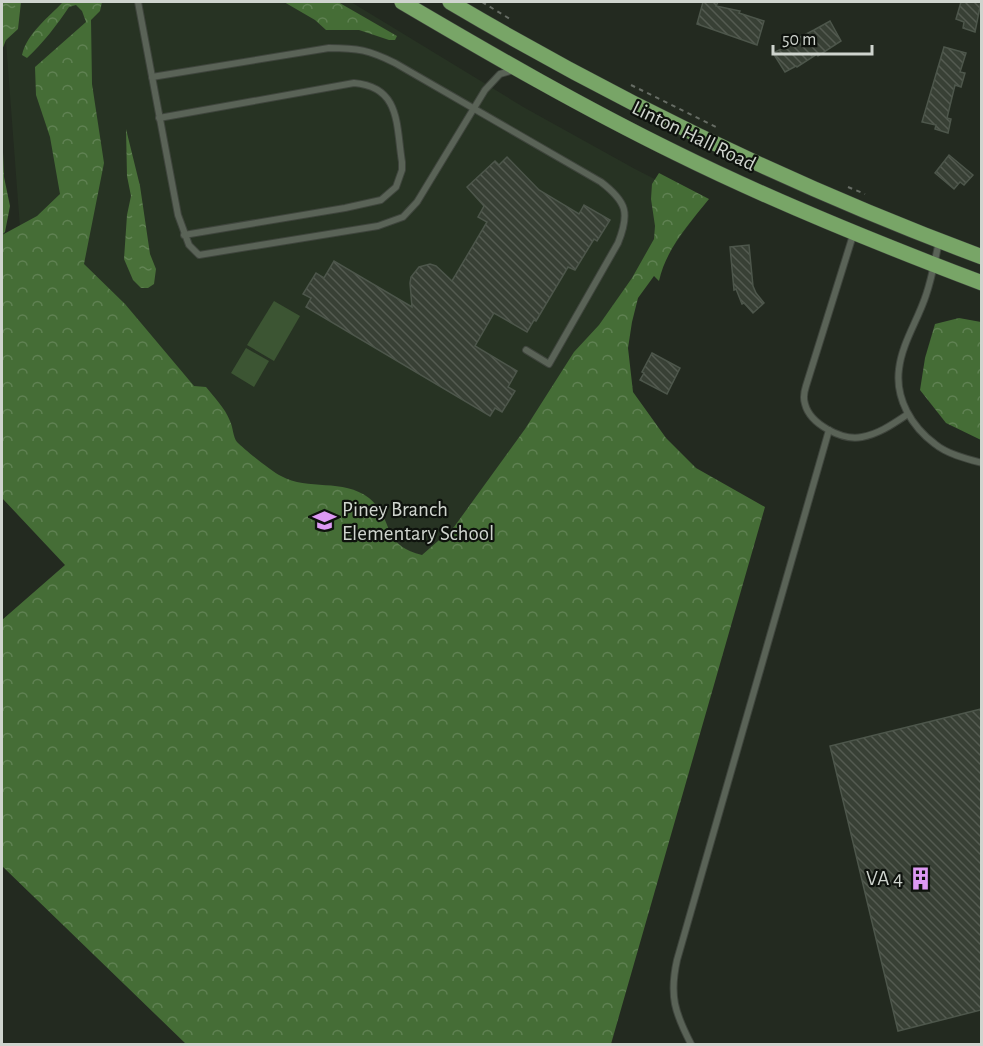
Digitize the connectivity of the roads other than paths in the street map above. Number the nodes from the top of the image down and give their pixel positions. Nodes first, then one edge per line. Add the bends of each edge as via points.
1 (138, 2) edge
2 (402, 2) edge
3 (450, 2) edge
4 (518, 70) junction
5 (152, 77) junction
6 (473, 108) junction
7 (159, 118) junction
8 (854, 232) junction
9 (184, 235) junction
10 (939, 242) junction
11 (981, 258) edge
12 (934, 265) junction
13 (981, 283) edge
14 (526, 350) dead end
15 (908, 414) junction
16 (829, 430) junction
17 (981, 464) edge
18 (691, 1044) edge

1 - 5 lane
2 - 4 main road, Linton Hall Road
3 - 10 main road, Linton Hall Road via 693,134
4 - 6 lane via 500,74
4 - 8 main road, Linton Hall Road via 677,153
5 - 6 lane via 329,48 353,48 395,63
5 - 7 lane
6 - 9 lane via 417,202 403,217 378,226 205,255 194,251
6 - 14 lane via 601,182 620,200 626,214 618,243 549,364
7 - 9 lane
7 - 9 lane via 354,82 381,91 393,108 402,170 396,187 381,200
8 - 12 main road, Linton Hall Road
8 - 16 lane via 804,395 811,416
10 - 11 main road, Linton Hall Road
10 - 12 lane
12 - 13 main road, Linton Hall Road
12 - 15 lane via 899,369 902,400
15 - 16 lane via 859,438
15 - 17 lane via 936,445
16 - 18 lane via 673,980 675,1012

